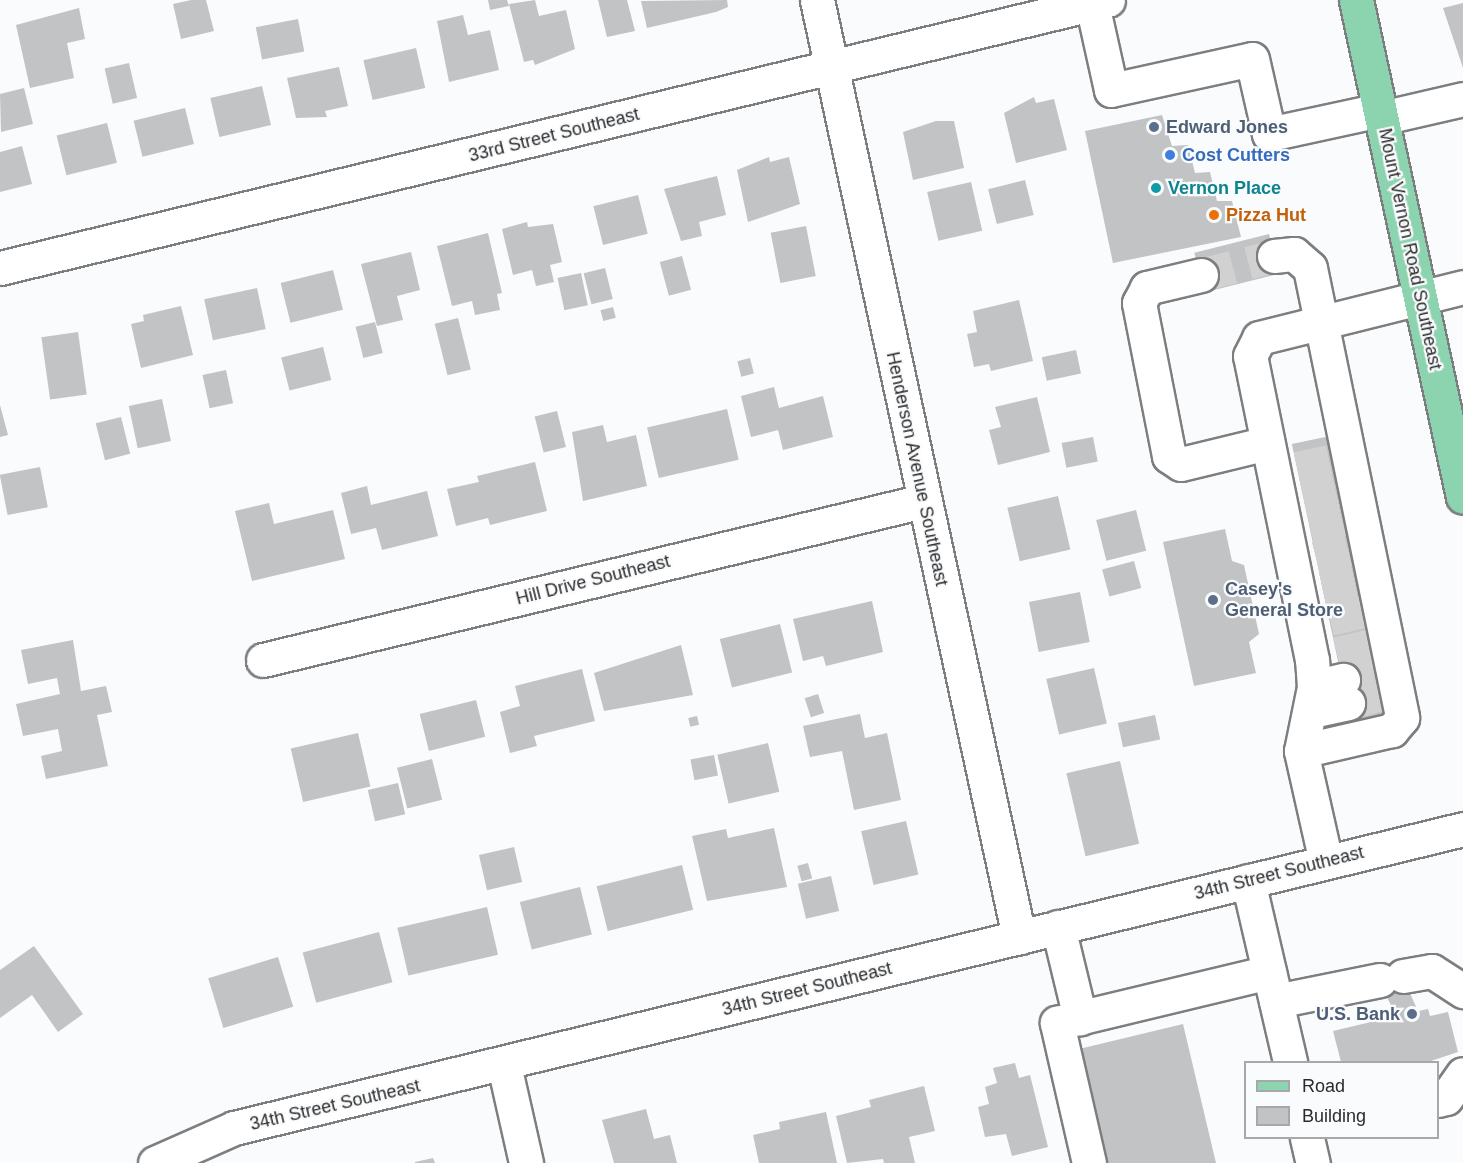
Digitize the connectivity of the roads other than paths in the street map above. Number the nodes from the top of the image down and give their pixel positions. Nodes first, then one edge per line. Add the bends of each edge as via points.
1 (817, 0) edge
2 (1356, 0) edge
3 (1100, 2) edge
4 (832, 68) junction
5 (1463, 99) edge
6 (1380, 114) junction
7 (1274, 256) tunnel mouth
8 (0, 268) edge
9 (1201, 275) tunnel mouth
10 (1463, 287) edge
11 (1421, 297) junction
12 (1321, 321) junction
13 (1284, 476) junction
14 (1463, 497) edge
15 (923, 501) junction
16 (263, 660) dead end
17 (1301, 751) junction
18 (1463, 829) edge
19 (1326, 862) junction
20 (1248, 881) junction
21 (1058, 927) junction
22 (1019, 937) junction
23 (1272, 986) junction
24 (1463, 991) edge
25 (1080, 1018) junction
26 (1290, 1061) edge
27 (504, 1065) junction
28 (1463, 1074) edge
29 (1439, 1100) edge
30 (1307, 1139) edge
31 (155, 1163) edge
32 (526, 1163) edge
33 (1089, 1163) edge
34 (1313, 1163) edge

1 - 4 street, Henderson Avenue Southeast
2 - 6 main road, Mount Vernon Road Southeast
3 - 4 street, 33rd Street Southeast
3 - 6 street via 1111,90 1252,59 1269,134
4 - 8 street, 33rd Street Southeast
4 - 15 street, Henderson Avenue Southeast
5 - 6 street
6 - 11 main road, Mount Vernon Road Southeast
7 - 12 street via 1304,258
9 - 13 street via 1147,288 1139,303 1169,456 1181,464
10 - 11 street
11 - 12 street
11 - 14 main road, Mount Vernon Road Southeast
12 - 13 street via 1259,338 1250,356
12 - 17 street via 1346,472 1402,718 1392,730
13 - 17 street via 1328,682
15 - 16 street, Hill Drive Southeast
15 - 22 street, Henderson Avenue Southeast
17 - 19 street
18 - 19 street, 34th Street Southeast
19 - 20 street, 34th Street Southeast
20 - 21 street, 34th Street Southeast
20 - 23 street
21 - 22 street, 34th Street Southeast
21 - 25 street
22 - 27 street, 34th Street Southeast
23 - 24 street via 1391,978 1432,971
23 - 25 street
23 - 26 street
25 - 33 street via 1057,1023
27 - 31 street, 34th Street Southeast via 234,1128
27 - 32 street
28 - 29 street via 1446,1098
30 - 34 street

